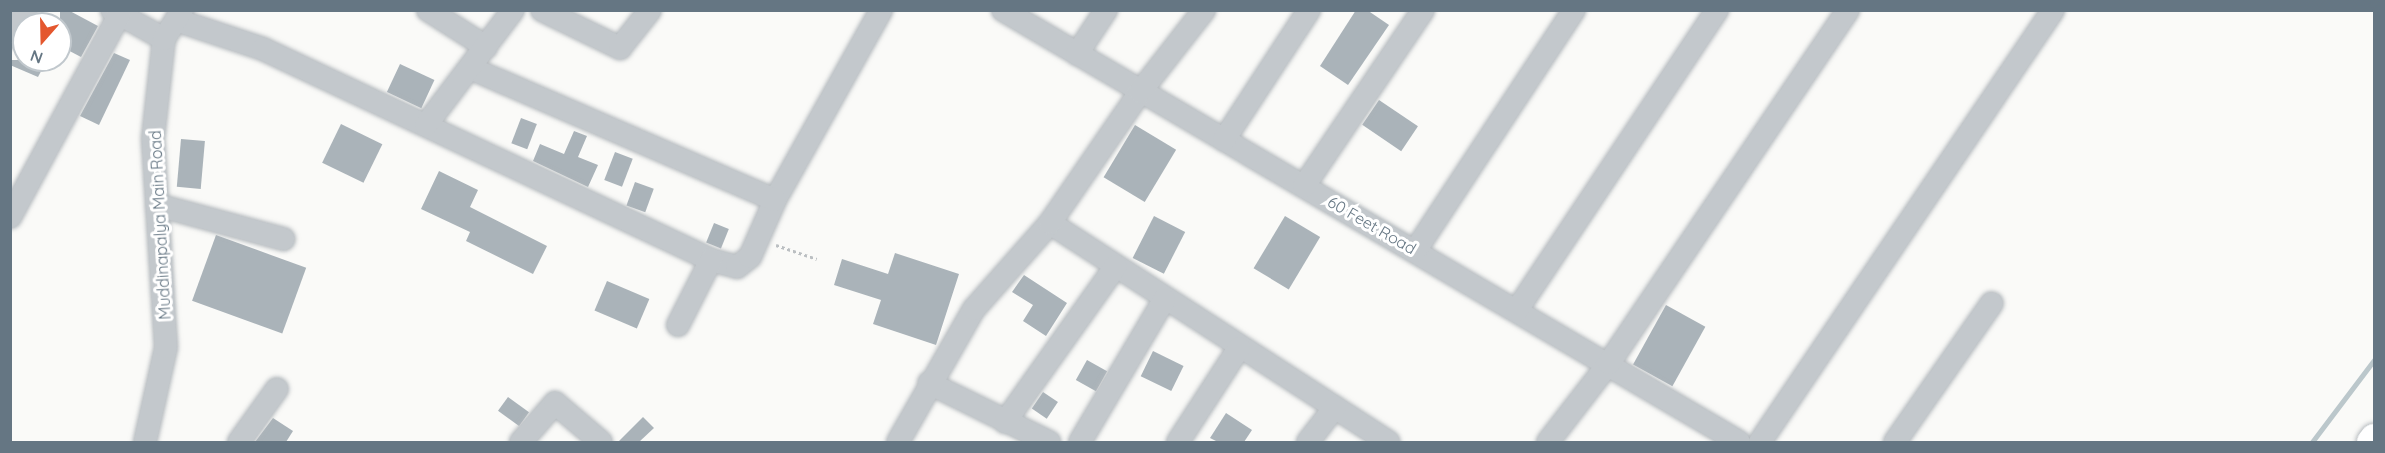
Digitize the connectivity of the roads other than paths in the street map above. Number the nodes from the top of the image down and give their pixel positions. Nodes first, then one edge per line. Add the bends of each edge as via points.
1 (26, 10) edge
2 (428, 10) edge
3 (513, 10) edge
4 (542, 10) edge
5 (650, 10) edge
6 (881, 10) edge
7 (1003, 10) edge
8 (1106, 10) edge
9 (1204, 10) edge
10 (1309, 10) edge
11 (1423, 10) edge
12 (1574, 10) edge
13 (1717, 10) edge
14 (1848, 10) edge
15 (2053, 10) edge
16 (116, 13) edge
17 (179, 15) edge
18 (10, 37) edge
19 (164, 39) junction
20 (486, 47) junction
21 (1077, 54) junction
22 (470, 68) junction
23 (1140, 93) junction
24 (426, 125) junction
25 (1224, 140) junction
26 (1304, 186) junction
27 (775, 200) junction
28 (157, 205) junction
29 (10, 217) edge
30 (1050, 223) junction
31 (283, 239) dead end
32 (1415, 250) junction
33 (711, 260) junction
34 (1116, 266) junction
35 (1164, 300) junction
36 (1992, 303) dead end
37 (1517, 310) junction
38 (678, 325) dead end
39 (1239, 348) junction
40 (1609, 363) junction
41 (930, 383) junction
42 (277, 389) dead end
43 (1335, 406) junction
44 (1005, 422) junction
45 (2374, 438) edge
46 (145, 442) edge
47 (240, 442) edge
48 (521, 442) edge
49 (601, 442) edge
50 (897, 442) edge
51 (1049, 442) edge
52 (1080, 442) edge
53 (1178, 442) edge
54 (1308, 442) edge
55 (1388, 442) edge
56 (1548, 442) edge
57 (1739, 442) edge
58 (1760, 442) edge
59 (1895, 442) edge
60 (2371, 442) edge

1 - 18 street
2 - 20 street
3 - 20 street
4 - 5 street via 620,48
6 - 27 street
7 - 21 street, 60 Feet Road
8 - 21 street
9 - 23 street
10 - 25 street
11 - 26 street
12 - 32 street
13 - 37 street
14 - 40 street
15 - 58 street
16 - 19 street
16 - 29 street
17 - 19 street, Muddinapalya Main Road
17 - 24 street via 263,49
19 - 28 street, Muddinapalya Main Road via 153,138
20 - 22 street
21 - 23 street, 60 Feet Road
22 - 24 street
22 - 27 street
23 - 25 street, 60 Feet Road
23 - 30 street
24 - 33 street
25 - 26 street, 60 Feet Road
26 - 32 street, 60 Feet Road
27 - 33 street via 750,256 737,267
28 - 31 street
28 - 46 street, Muddinapalya Main Road via 166,347
30 - 34 street
30 - 41 street via 974,309
32 - 37 street, 60 Feet Road
33 - 38 street
34 - 35 street
34 - 44 street
35 - 39 street
35 - 52 street
36 - 59 street
37 - 40 street, 60 Feet Road
39 - 43 street
39 - 53 street
40 - 56 street
40 - 57 street, 60 Feet Road
41 - 44 street
41 - 50 street
42 - 47 street
43 - 54 street
43 - 55 street
44 - 51 street
45 - 60 main road
48 - 49 street via 555,404

